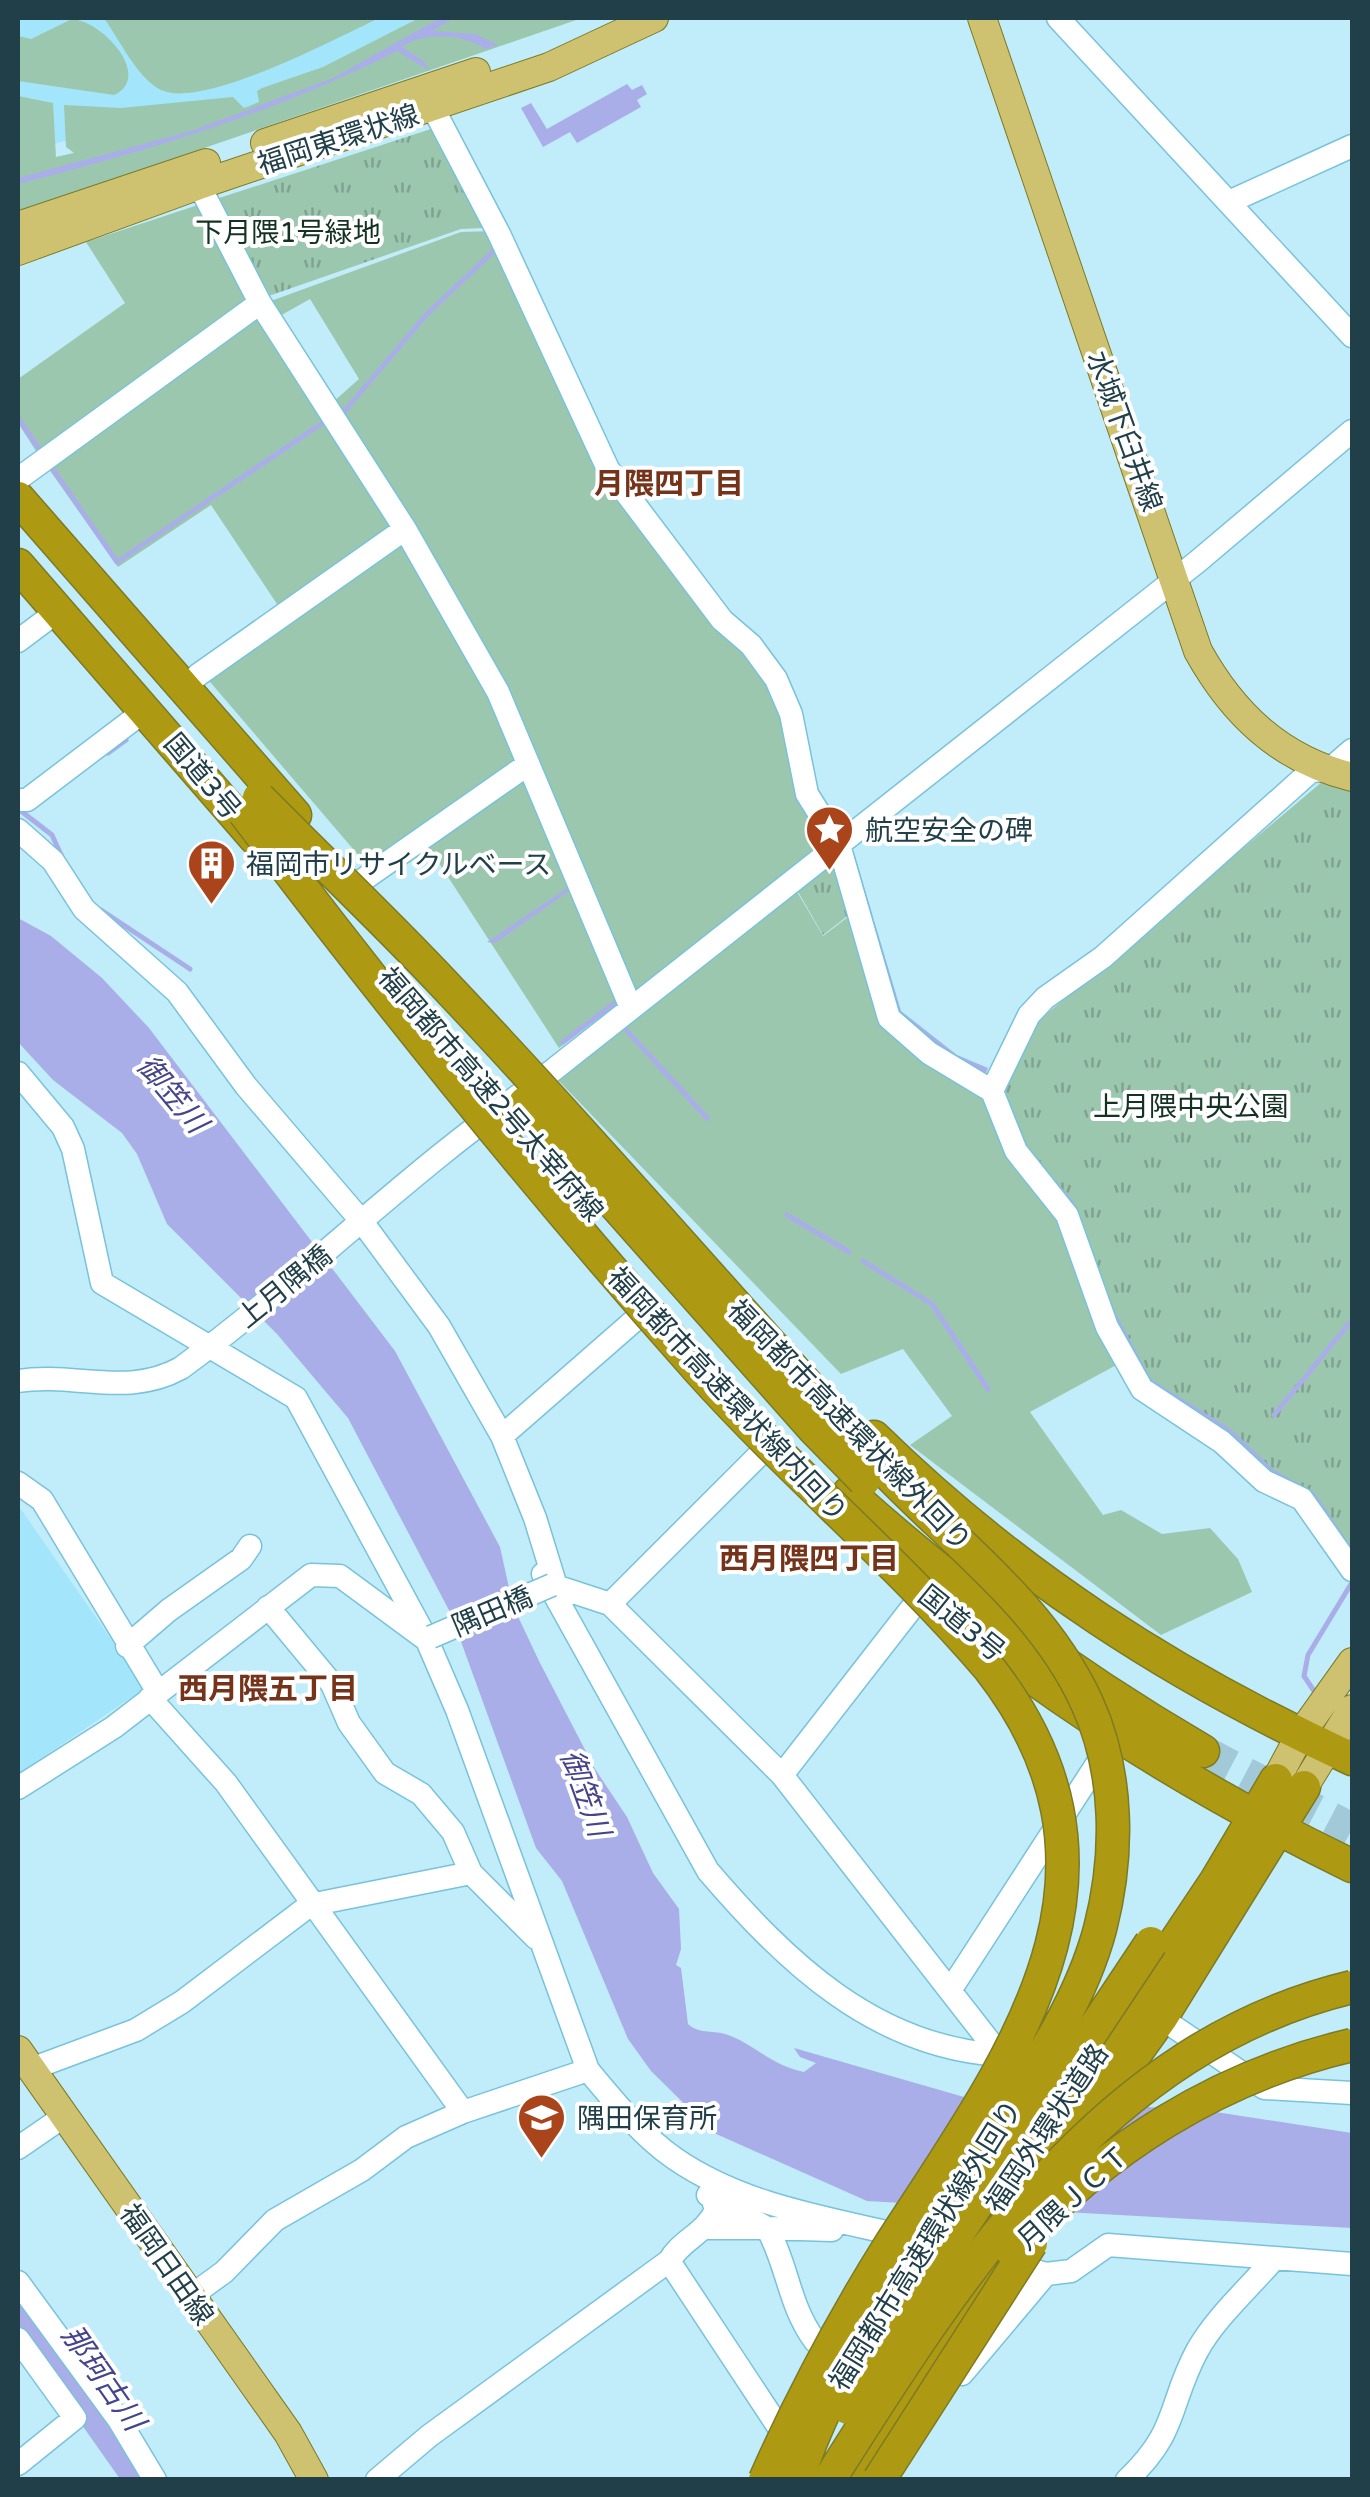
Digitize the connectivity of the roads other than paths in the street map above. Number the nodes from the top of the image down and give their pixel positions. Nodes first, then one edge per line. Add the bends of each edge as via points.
1 (617, 18) edge
2 (654, 18) edge
3 (982, 18) edge
4 (1058, 18) edge
5 (433, 108) junction
6 (1352, 146) edge
7 (199, 184) junction
8 (1229, 202) junction
9 (18, 226) edge
10 (18, 251) edge
11 (260, 303) junction
12 (1352, 336) edge
13 (1352, 430) edge
14 (18, 479) edge
15 (18, 498) edge
16 (18, 522) edge
17 (405, 529) junction
18 (18, 553) edge
19 (18, 565) edge
20 (1175, 577) junction
21 (58, 611) junction
22 (18, 641) edge
23 (182, 690) junction
24 (147, 708) junction
25 (1352, 750) edge
26 (527, 765) junction
27 (1340, 773) edge
28 (18, 800) edge
29 (251, 805) junction
30 (18, 830) edge
31 (840, 845) junction
32 (357, 884) junction
33 (631, 1008) junction
34 (18, 1073) edge
35 (538, 1082) junction
36 (992, 1091) junction
37 (484, 1119) junction
38 (358, 1227) junction
39 (644, 1312) junction
40 (211, 1345) junction
41 (18, 1381) edge
42 (502, 1436) junction
43 (766, 1448) junction
44 (18, 1482) edge
45 (526, 1499) junction
46 (250, 1546) dead end
47 (1352, 1570) edge
48 (554, 1584) junction
49 (926, 1596) junction
50 (610, 1604) junction
51 (268, 1607) junction
52 (428, 1638) junction
53 (127, 1646) junction
54 (1352, 1662) edge
55 (154, 1695) junction
56 (1352, 1709) edge
57 (1116, 1734) junction
58 (1208, 1742) tunnel mouth
59 (1326, 1747) edge
60 (782, 1775) junction
61 (1290, 1783) joint
62 (18, 1788) edge
63 (1267, 1824) junction
64 (1352, 1866) edge
65 (472, 1873) junction
66 (1216, 1880) junction
67 (310, 1906) junction
68 (539, 1940) junction
69 (1352, 1986) edge
70 (951, 1988) junction
71 (1161, 2018) junction
72 (1352, 2045) edge
73 (1064, 2051) dead end
74 (1000, 2055) junction
75 (24, 2059) edge
76 (588, 2070) junction
77 (1124, 2073) junction
78 (1352, 2093) edge
79 (463, 2112) junction
80 (63, 2117) junction
81 (628, 2117) junction
82 (18, 2148) edge
83 (712, 2197) junction
84 (708, 2228) junction
85 (767, 2228) junction
86 (852, 2232) junction
87 (962, 2249) junction
88 (1273, 2260) junction
89 (668, 2261) junction
90 (1352, 2264) edge
91 (999, 2270) junction
92 (1046, 2274) junction
93 (18, 2282) edge
94 (191, 2296) junction
95 (18, 2339) edge
96 (815, 2340) dead end
97 (18, 2464) edge
98 (874, 2469) edge
99 (155, 2480) edge
100 (314, 2480) edge
101 (377, 2480) edge
102 (765, 2480) edge
103 (797, 2480) edge
104 (805, 2480) edge
105 (817, 2480) edge
106 (829, 2480) edge
107 (856, 2480) edge
108 (888, 2480) edge
109 (1127, 2480) edge

1 - 9 main road via 545,49
2 - 5 main road, 福岡東環状線 via 593,50
3 - 20 main road, 水城下臼井線
4 - 8 street
5 - 7 main road, 福岡東環状線
5 - 31 street via 608,469 722,620 776,679 791,714 806,794
6 - 8 street
7 - 10 main road, 福岡東環状線
7 - 11 street
8 - 12 street
11 - 14 street
11 - 17 street
13 - 20 street, 上月隅橋
15 - 23 highway, 国道3号
16 - 29 highway, 福岡都市高速環状線外回り
17 - 23 street
17 - 26 street via 498,692
18 - 29 highway, 福岡都市高速環状線内回り
19 - 21 highway, 国道3号
20 - 27 main road, 水城下臼井線 via 1198,651 1234,708 1258,732
20 - 31 street, 上月隅橋
21 - 22 street
21 - 24 highway, 国道3号
23 - 32 highway, 国道3号
24 - 28 street via 27,800
24 - 37 highway, 国道3号
25 - 27 street
26 - 32 street
26 - 33 street
27 - 36 street via 1311,771 1103,957 1046,998 1029,1015
29 - 58 highway, 福岡都市高速2号太宰府線, bridge via 680,1310 916,1553 1050,1654
29 - 102 highway, 福岡都市高速環状線内回り, bridge via 391,1006 567,1219 766,1441 989,1668 1046,1773 1062,1873 1052,1948 1034,2002 1012,2053 836,2334
29 - 103 highway, 福岡都市高速環状線外回り, bridge via 441,980 878,1462 1004,1586 1074,1678 1101,1739 1112,1801 1110,1872 1099,1932 1080,1982 1012,2103 851,2356
30 - 38 street via 54,861 84,909 177,992
31 - 33 street, 上月隅橋
31 - 36 street via 889,1018 929,1053
32 - 35 highway, 国道3号
33 - 35 street, 上月隅橋
34 - 40 street via 73,1148 102,1284
35 - 37 street, 上月隅橋
35 - 59 highway, 国道3号 via 762,1328 986,1538 1110,1630
36 - 47 street via 1016,1151 1067,1215 1107,1326 1142,1390 1222,1442 1264,1481 1302,1499
37 - 38 street, 上月隅橋
37 - 39 highway, 国道3号
38 - 40 street, 上月隅橋
38 - 42 street via 439,1326
39 - 42 street
39 - 43 highway, 国道3号
40 - 41 street, 上月隅橋 via 159,1380 128,1386
40 - 52 street via 296,1398
42 - 45 street
43 - 49 highway, 国道3号
43 - 50 street
44 - 53 street via 42,1500
45 - 48 street
45 - 74 street via 543,1574 708,1872 802,1970 856,2011 919,2040
46 - 53 street
48 - 50 street
48 - 52 street, 隅田橋, bridge
49 - 57 highway, 国道3号
49 - 60 street
50 - 60 street
51 - 52 street via 311,1575 340,1576
51 - 55 street
51 - 65 street via 332,1684 349,1723 386,1773 421,1794 453,1832
52 - 68 street
53 - 55 street
54 - 59 main road
55 - 62 street
55 - 67 street
56 - 59 main road
57 - 63 highway, 国道3号
57 - 70 street
59 - 61 main road
60 - 70 street
61 - 63 highway, 福岡外環状道路
63 - 64 highway, 国道3号
63 - 66 highway, 福岡外環状道路
63 - 71 highway, 福岡外環状道路
65 - 67 street
65 - 68 street
66 - 87 highway, 福岡外環状道路
66 - 104 highway, bridge via 1151,1943 912,2302
67 - 75 street via 136,2030
67 - 79 street
68 - 76 street
69 - 106 highway, bridge via 1232,2031 1170,2066 1097,2123 1061,2158 937,2315
70 - 74 street
71 - 77 highway, 福岡外環状道路
71 - 78 street via 1264,2088
72 - 98 highway, 月隈ＪＣＴ, bridge via 1248,2077 1202,2099 1067,2196 979,2292
73 - 74 street
75 - 80 main road, 福岡日田線
76 - 79 street
76 - 81 street
77 - 91 highway, 福岡外環状道路, bridge via 1042,2181
77 - 91 highway, bridge via 1031,2243
79 - 94 street via 406,2137 275,2220
80 - 82 street
80 - 94 main road, 福岡日田線
81 - 83 street via 670,2173
81 - 86 street via 673,2158 716,2183
83 - 84 street via 716,2210
83 - 85 street
84 - 85 street
84 - 89 street
85 - 86 street
85 - 96 street via 780,2249 785,2284
86 - 87 street
87 - 91 street
87 - 105 highway, 福岡外環状道路
88 - 90 street
88 - 92 street via 1108,2246 1071,2271
88 - 109 street via 1198,2350 1155,2454
89 - 101 street
89 - 105 street
91 - 92 street
91 - 98 highway, bridge
91 - 107 highway, 福岡外環状道路
91 - 108 highway, bridge via 962,2365
92 - 98 street
93 - 99 street
94 - 100 main road, 福岡日田線
95 - 97 street via 75,2418
98 - 107 highway

